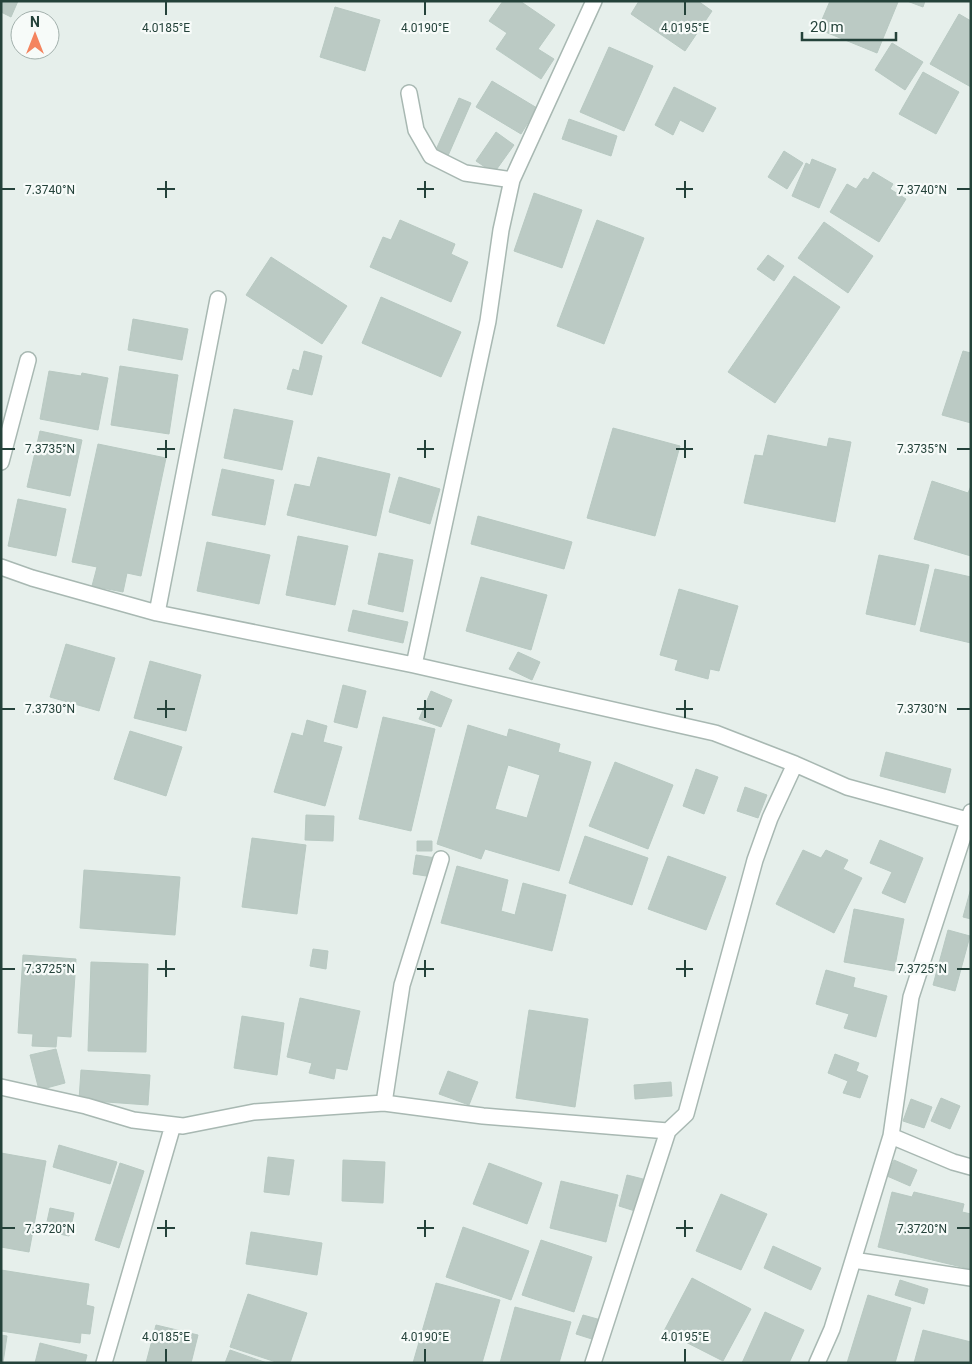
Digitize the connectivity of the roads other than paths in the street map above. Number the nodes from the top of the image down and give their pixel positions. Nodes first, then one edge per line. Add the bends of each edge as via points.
1 (594, 1) edge
2 (409, 93) dead end
3 (512, 180) junction
4 (218, 300) dead end
5 (28, 360) dead end
6 (1, 462) edge
7 (1, 567) edge
8 (157, 613) junction
9 (414, 665) junction
10 (795, 764) junction
11 (970, 818) edge
12 (441, 859) dead end
13 (1, 1087) edge
14 (384, 1103) junction
15 (173, 1125) junction
16 (668, 1131) junction
17 (891, 1136) junction
18 (971, 1167) edge
19 (853, 1260) junction
20 (971, 1278) edge
21 (104, 1363) edge
22 (593, 1363) edge
23 (817, 1363) edge

1 - 3 street
2 - 3 street via 416,130 431,156 465,173
3 - 9 street via 488,321
4 - 8 street
5 - 6 street
7 - 8 street
8 - 9 street
9 - 10 street via 715,733
10 - 11 street via 847,787
10 - 16 street via 755,860 686,1114
11 - 17 street via 911,997
12 - 14 street via 402,985
13 - 15 street via 134,1120
14 - 15 street via 254,1112 183,1126
14 - 16 street via 484,1116
15 - 21 street
16 - 22 street
17 - 18 street
17 - 19 street
19 - 20 street
19 - 23 street via 832,1329

